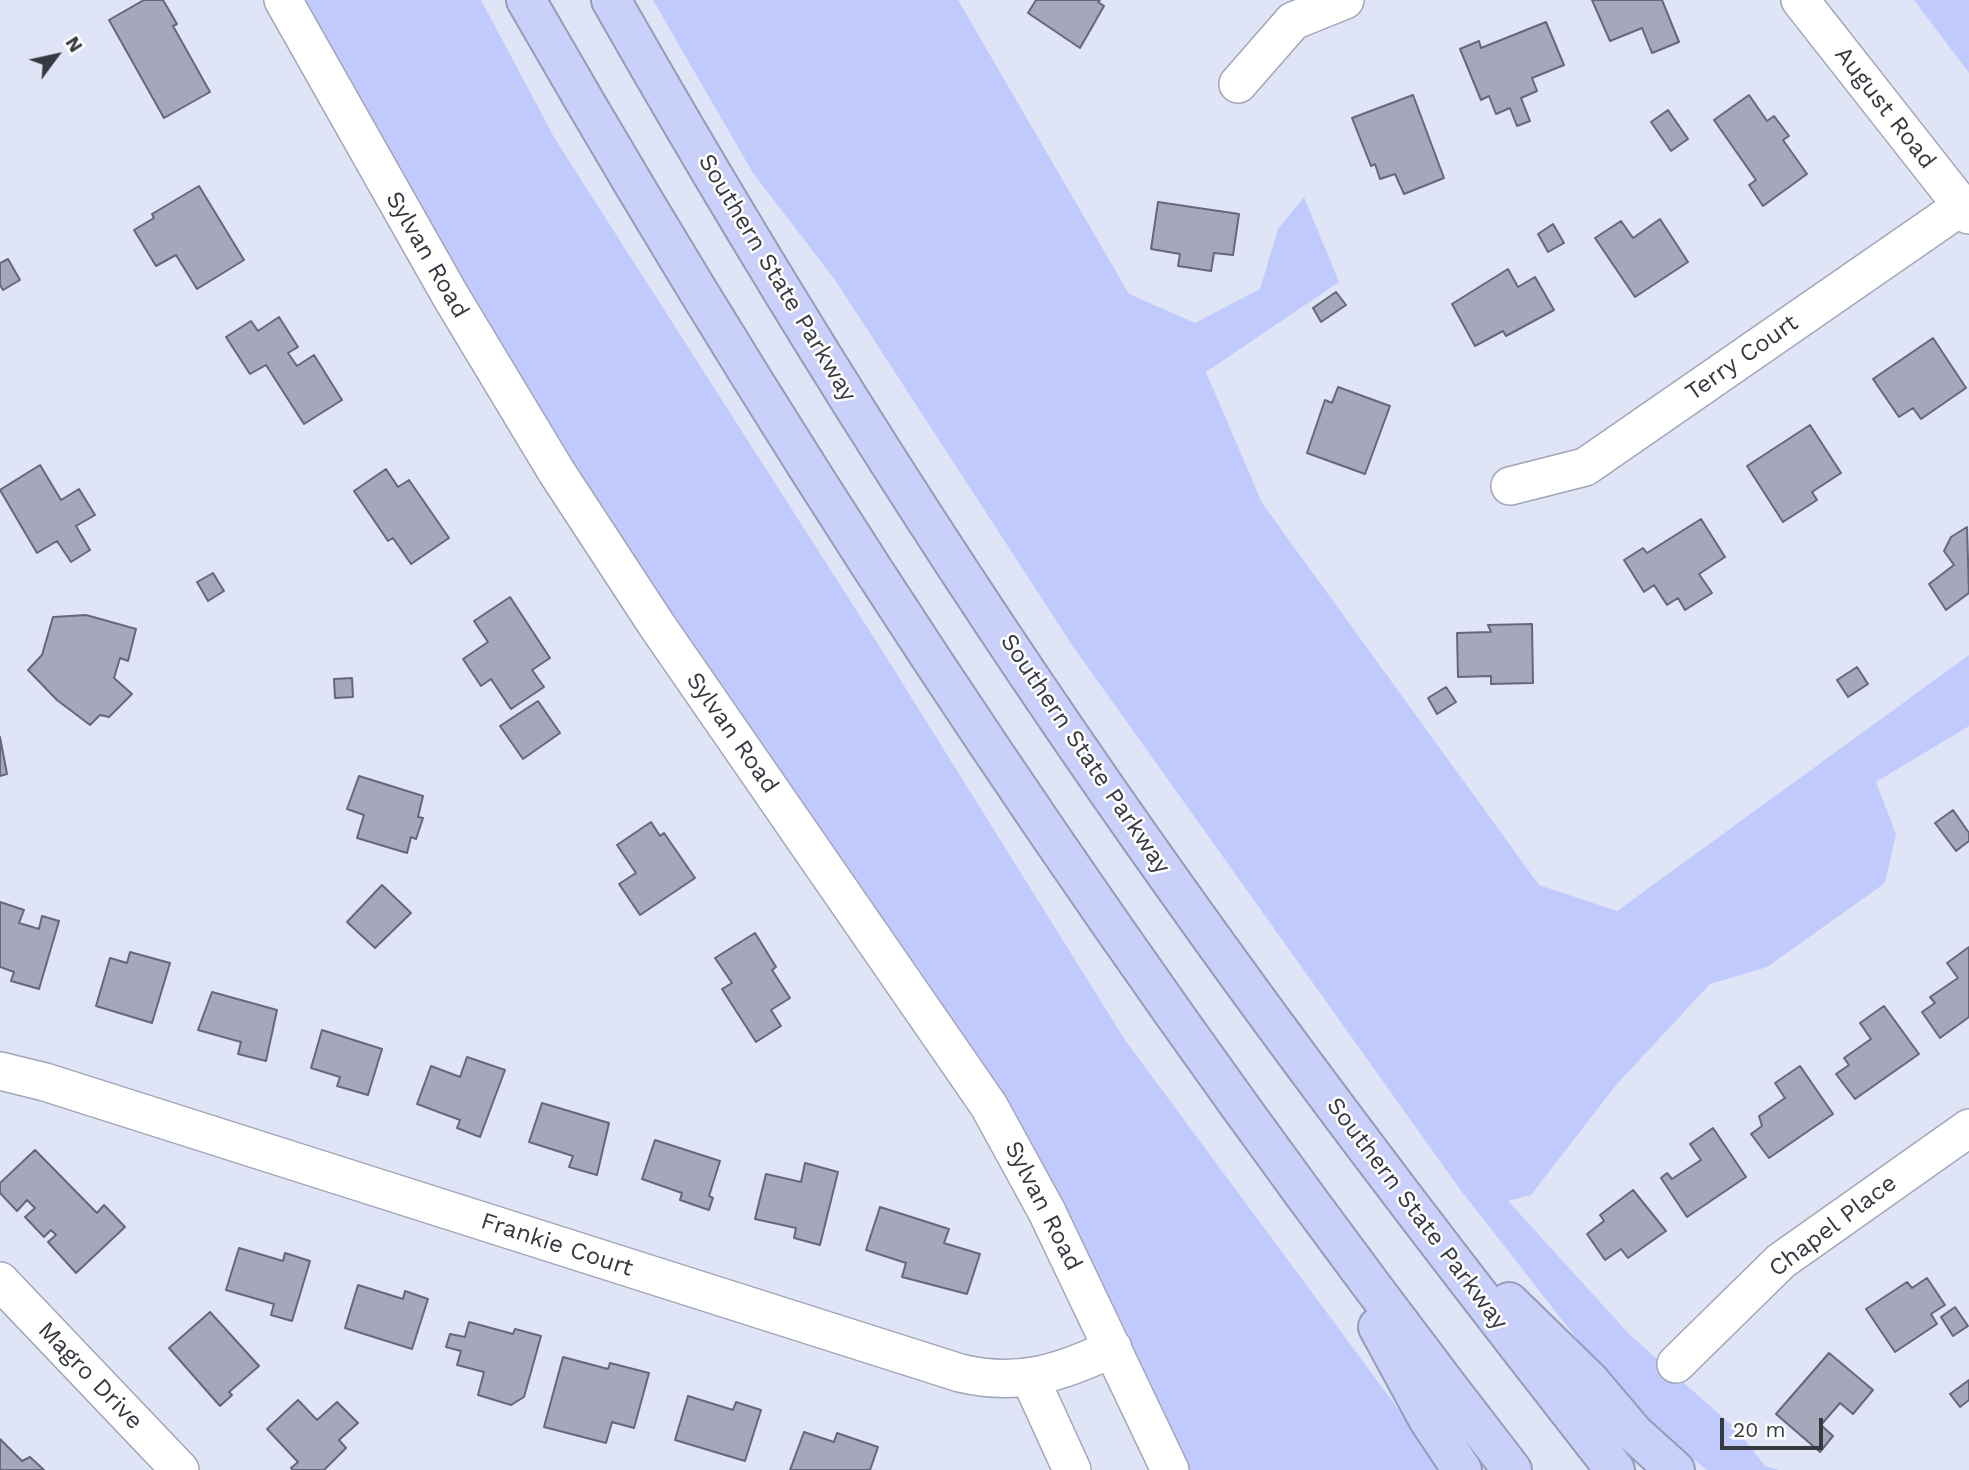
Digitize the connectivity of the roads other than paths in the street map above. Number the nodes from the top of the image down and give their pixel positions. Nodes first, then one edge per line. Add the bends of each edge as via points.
1 (283, 0) edge
2 (526, 0) edge
3 (611, 0) edge
4 (1345, 0) edge
5 (1800, 0) edge
6 (1238, 84) dead end
7 (1963, 198) edge
8 (1510, 486) dead end
9 (0, 1071) edge
10 (1969, 1128) edge
11 (1412, 1208) junction
12 (1316, 1211) junction
13 (0, 1281) edge
14 (1113, 1348) junction
15 (1676, 1364) dead end
16 (1030, 1378) junction
17 (180, 1470) edge
18 (1072, 1470) edge
19 (1170, 1470) edge
20 (1462, 1470) edge
21 (1512, 1470) edge
22 (1615, 1470) edge
23 (1675, 1470) edge

1 - 14 street, Sylvan Road via 556,471 989,1107 1047,1212
2 - 12 highway via 700,295 887,594 1029,808
3 - 11 highway, Southern State Parkway via 821,351 1031,677 1176,888
4 - 6 street via 1293,21
5 - 7 street, August Road
7 - 8 street, Terry Court via 1585,467
9 - 16 street, Frankie Court via 960,1373 1004,1381
10 - 15 street, Chapel Place via 1781,1261
11 - 22 highway, Southern State Parkway
11 - 23 highway
12 - 20 highway via 1428,1419
12 - 21 highway
13 - 17 street, Magro Drive
14 - 16 street, Frankie Court via 1074,1366
14 - 19 street, Sylvan Road
16 - 18 street

